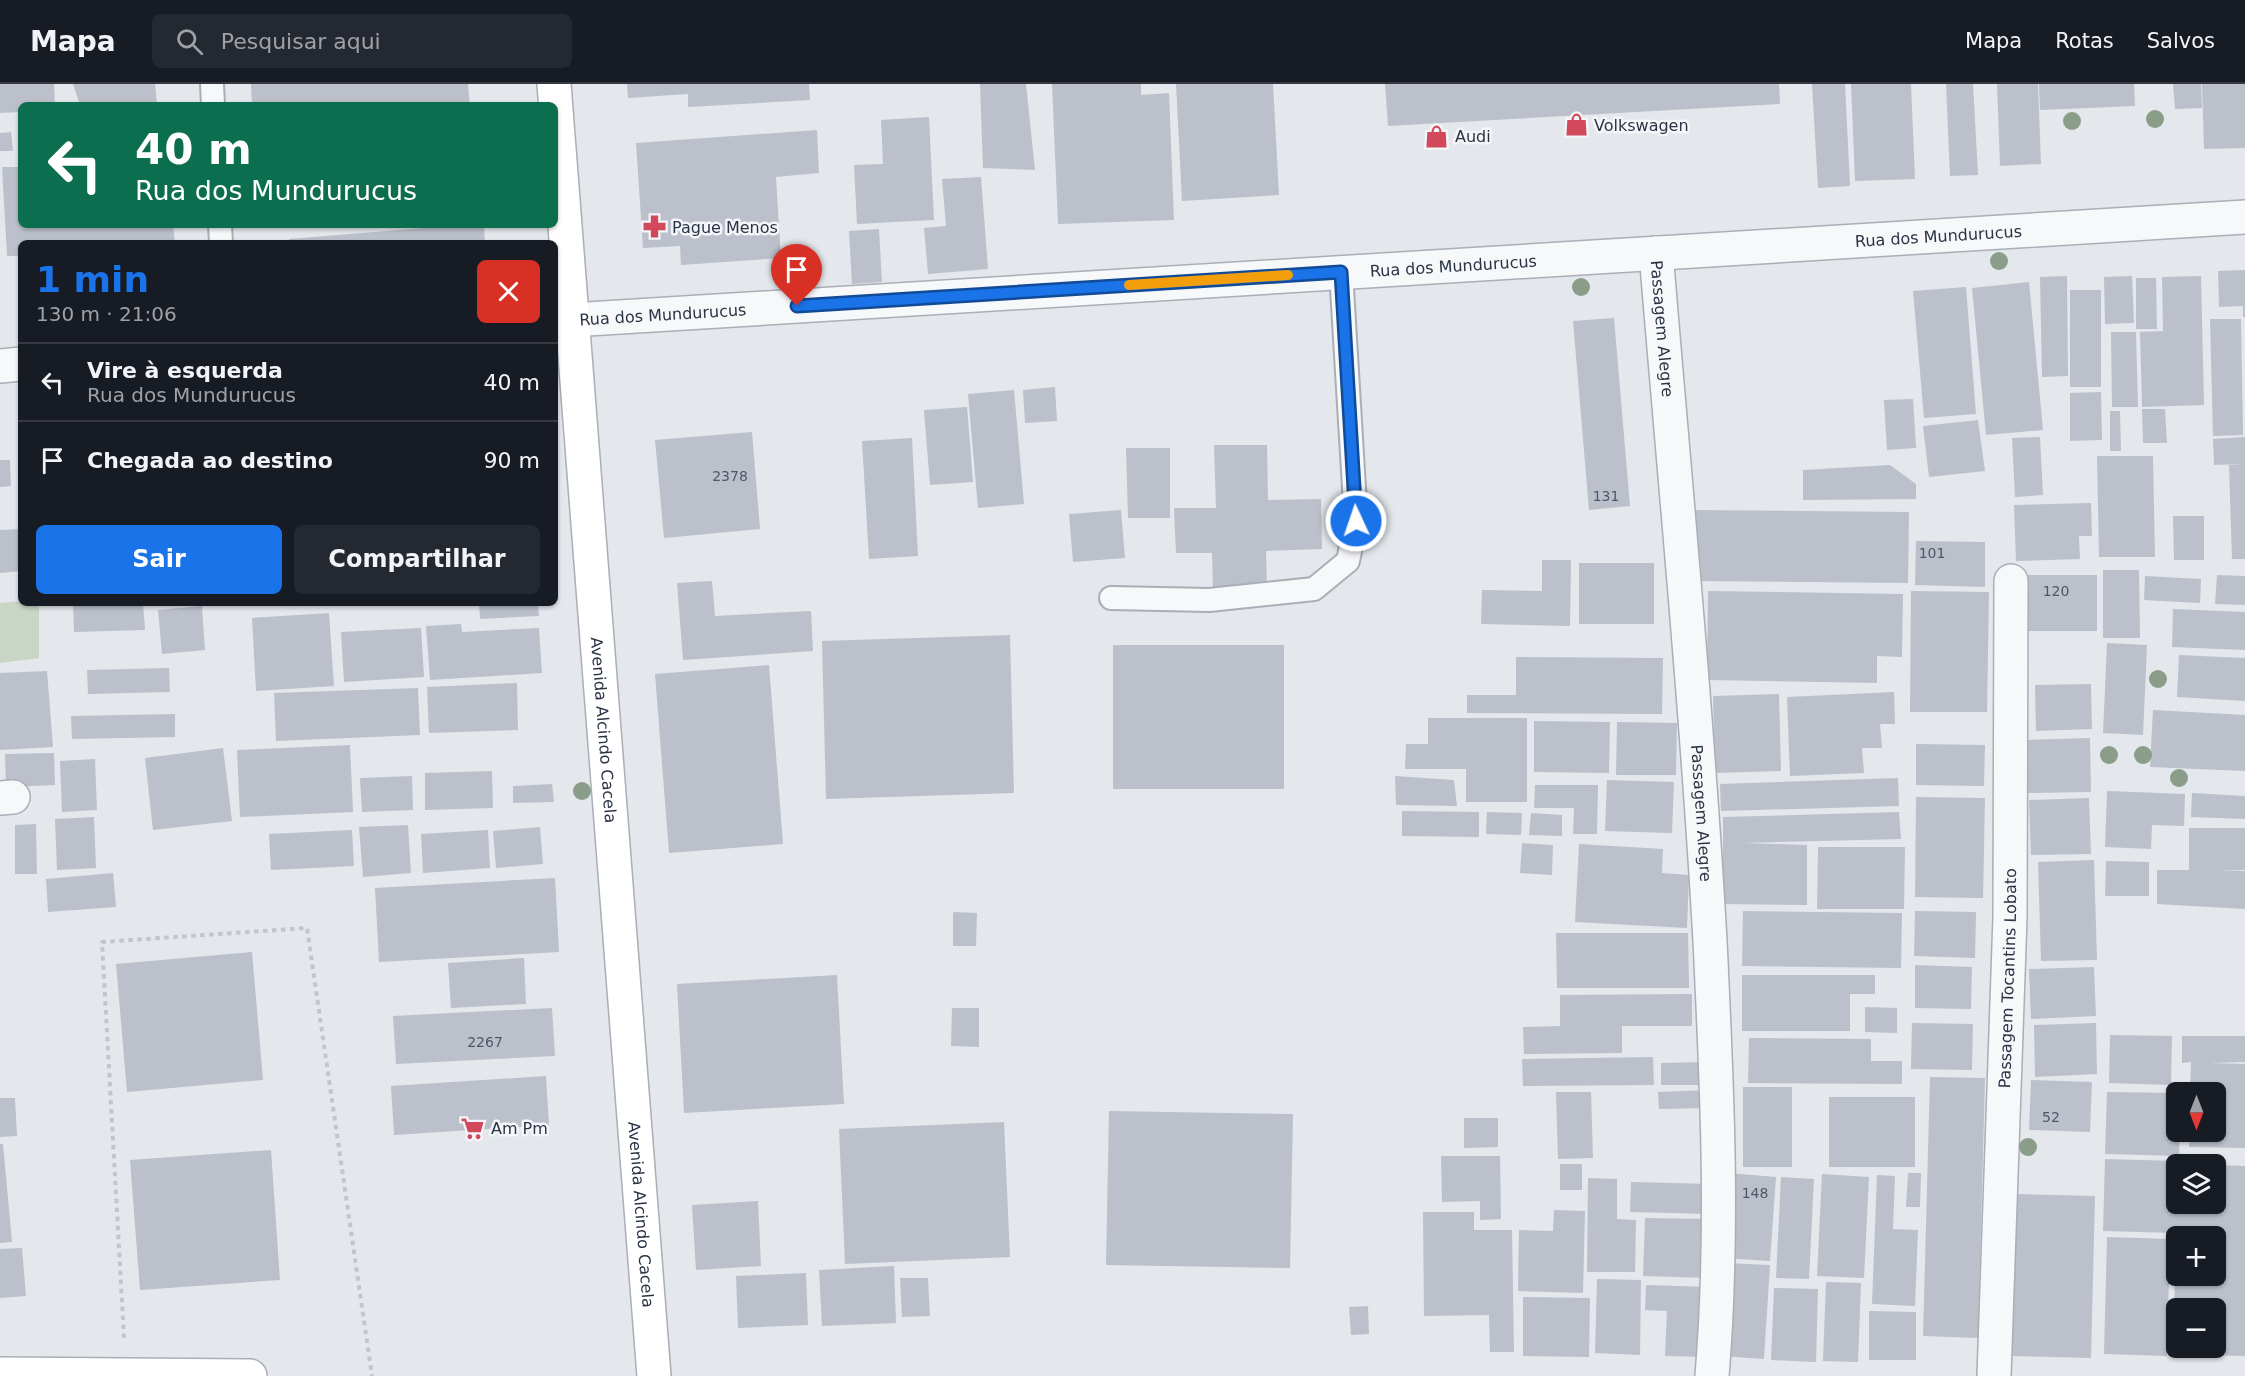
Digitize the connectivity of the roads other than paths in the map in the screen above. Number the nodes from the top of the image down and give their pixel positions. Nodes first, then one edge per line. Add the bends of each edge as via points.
1 (212, 84) edge
2 (554, 84) edge
3 (213, 102) edge
4 (555, 102) edge
5 (558, 178) edge
6 (2245, 217) edge
7 (1656, 253) junction
8 (1341, 272) junction
9 (564, 320) edge
10 (18, 364) edge
11 (0, 366) edge
12 (2011, 581) dead end
13 (1111, 598) dead end
14 (0, 1374) edge
15 (127, 1375) edge
16 (250, 1376) edge
17 (654, 1376) edge
18 (1712, 1376) edge
19 (1994, 1376) edge

1 - 3 lane
2 - 4 main road, Avenida Alcindo Cacela
5 - 9 main road, Avenida Alcindo Cacela
6 - 7 street, Rua dos Mundurucus
7 - 8 street, Rua dos Mundurucus
7 - 18 street, Passagem Alegre via 1704,846 1718,1100
8 - 9 street, Rua dos Mundurucus
8 - 13 lane via 1356,521 1348,561 1314,589 1209,600
9 - 17 main road, Avenida Alcindo Cacela
10 - 11 street
12 - 19 street, Passagem Tocantins Lobato via 2010,917
14 - 15 main road
15 - 16 main road

